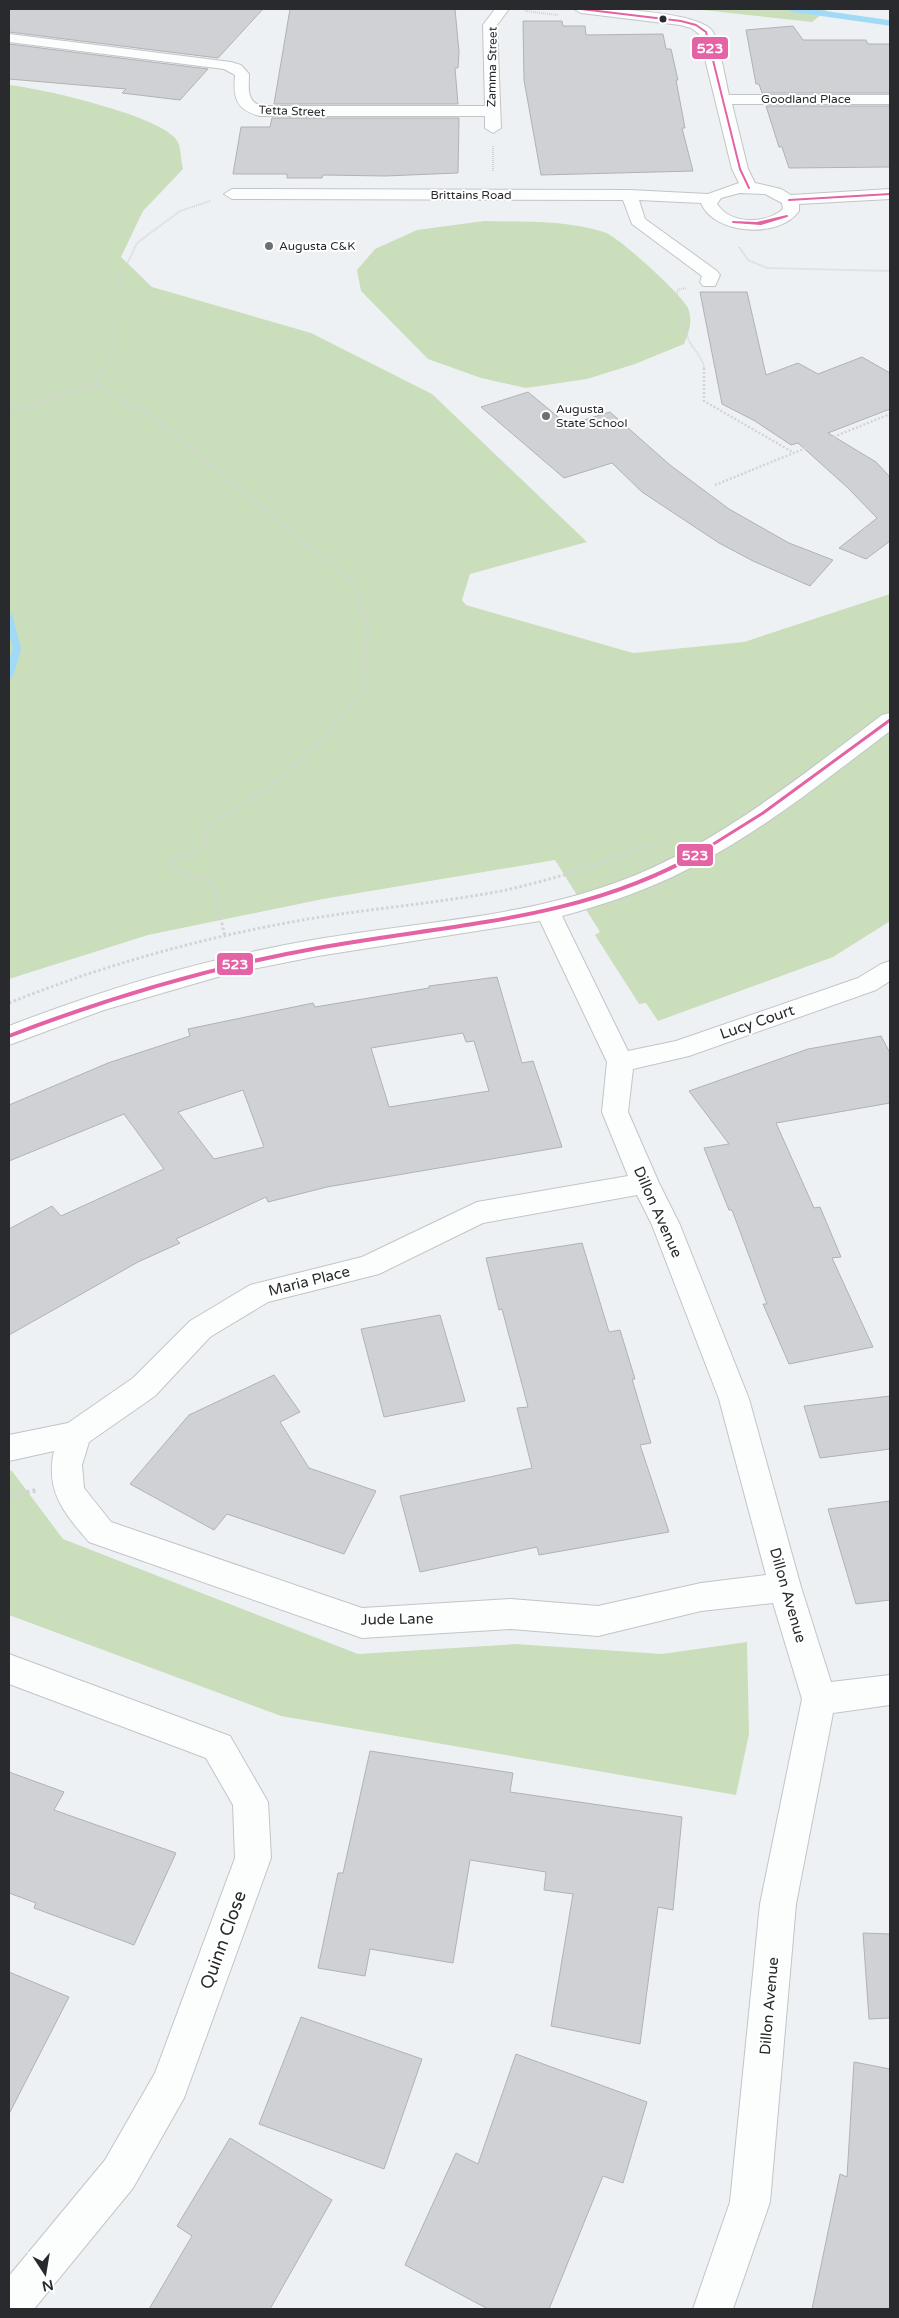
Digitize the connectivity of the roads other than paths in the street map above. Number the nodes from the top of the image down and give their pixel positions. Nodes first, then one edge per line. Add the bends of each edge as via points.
1 (502, 9) edge
2 (581, 9) edge
3 (9, 38) edge
4 (890, 99) edge
5 (722, 100) junction
6 (491, 112) junction
7 (493, 128) road end
8 (749, 188) junction
9 (232, 194) road end
10 (890, 194) edge
11 (629, 195) junction
12 (711, 200) junction
13 (789, 200) junction
14 (709, 282) road end
15 (890, 720) edge
16 (548, 912) junction
17 (890, 970) edge
18 (9, 1036) edge
19 (620, 1062) junction
20 (645, 1183) junction
21 (76, 1434) junction
22 (9, 1448) edge
23 (785, 1587) junction
24 (9, 1669) edge
25 (890, 1690) edge
26 (819, 1699) junction
27 (9, 2308) edge
28 (713, 2309) edge

1 - 6 street, Zamma Street via 490,25
2 - 5 street via 681,21 703,30
3 - 6 street, Tetta Street via 226,65 242,74 242,99 248,108 260,111
4 - 5 street, Goodland Place
5 - 8 street via 742,176
6 - 7 street, Zamma Street
8 - 12 street via 721,192
8 - 13 street via 773,191
9 - 11 street, Brittains Road
10 - 13 street
11 - 12 street, Brittains Road
11 - 14 street via 638,221 711,275
12 - 13 street via 711,209 723,218 756,224 774,222 787,216 792,211
15 - 16 street via 740,830 682,864 625,888
16 - 18 street via 267,957 108,999
16 - 19 street
17 - 19 street, Lucy Court via 867,984 680,1049
19 - 20 street, Dillon Avenue via 615,1112
20 - 21 street, Maria Place via 477,1213 369,1266 260,1293 200,1329 144,1387
20 - 23 street, Dillon Avenue via 666,1224 734,1399
21 - 22 street, Maria Place
21 - 23 street, Jude Lane via 66,1459 66,1484 80,1509 100,1532 362,1623 511,1614 598,1621 701,1597
23 - 26 street, Dillon Avenue
24 - 27 street, Quinn Close via 218,1747 250,1802 253,1858 170,2084 120,2174
25 - 26 street
26 - 28 street, Dillon Avenue via 778,1904 750,2202

